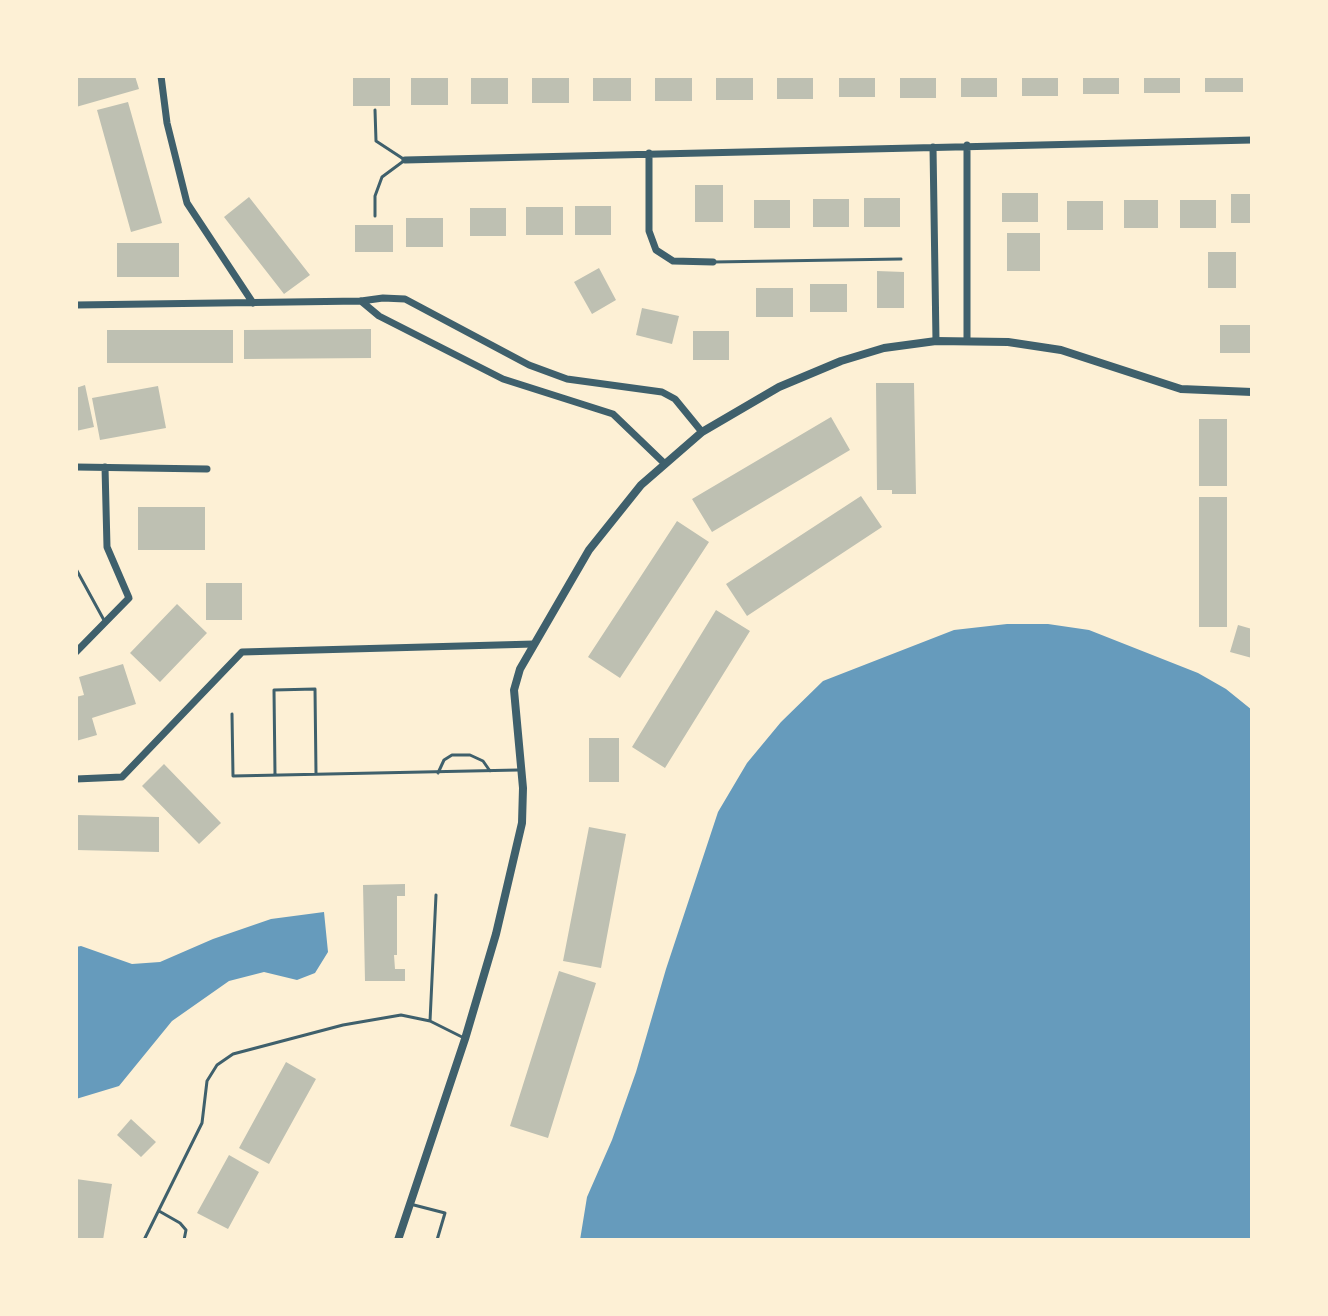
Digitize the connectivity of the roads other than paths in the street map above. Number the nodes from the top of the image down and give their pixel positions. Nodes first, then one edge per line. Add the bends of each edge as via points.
1 (161, 76) edge
2 (375, 110) dead end
3 (1252, 140) edge
4 (967, 145) junction
5 (933, 147) junction
6 (649, 153) junction
7 (405, 160) junction
8 (375, 216) dead end
9 (901, 259) dead end
10 (713, 262) joint
11 (361, 301) junction
12 (253, 303) junction
13 (76, 305) edge
14 (936, 341) junction
15 (967, 341) junction
16 (1252, 392) edge
17 (702, 432) junction
18 (664, 463) junction
19 (76, 467) edge
20 (105, 467) junction
21 (207, 469) dead end
22 (76, 569) edge
23 (105, 622) junction
24 (534, 644) junction
25 (76, 652) edge
26 (232, 714) dead end
27 (522, 770) junction
28 (490, 771) junction
29 (438, 773) junction
30 (316, 774) junction
31 (275, 775) junction
32 (76, 779) edge
33 (436, 895) dead end
34 (430, 1021) junction
35 (465, 1039) junction
36 (410, 1204) junction
37 (159, 1211) junction
38 (144, 1240) edge
39 (184, 1240) edge
40 (398, 1240) edge
41 (437, 1240) edge

1 - 12 street via 187,203
2 - 7 lane via 376,141
3 - 4 street
4 - 5 street
4 - 15 street
5 - 6 street
5 - 14 street
6 - 7 street
6 - 10 street via 649,231 656,250 673,261
7 - 8 lane via 382,177
9 - 10 lane
11 - 12 street
11 - 17 street via 405,299 529,365 567,379 662,392 675,399
11 - 18 street via 379,316 503,379 613,414
12 - 13 street
14 - 15 street
14 - 17 street via 841,361 779,387
15 - 16 street via 1061,350 1181,389
17 - 18 street
18 - 24 street via 589,550
19 - 20 street
20 - 21 street
20 - 23 street via 107,547 129,598
22 - 23 lane
23 - 25 street
24 - 27 street via 514,690
24 - 32 street via 242,652 122,777
26 - 31 lane via 233,776
27 - 28 lane
27 - 35 street via 522,823
28 - 29 lane
28 - 29 lane via 470,755 452,755
29 - 30 lane
30 - 31 lane
30 - 31 lane via 315,689 274,690
33 - 34 lane
34 - 35 lane
34 - 37 lane via 401,1015 343,1025 233,1054 217,1065 207,1081 202,1123
35 - 36 street
36 - 40 street
36 - 41 lane via 445,1213
37 - 38 lane
37 - 39 lane via 180,1223 186,1230

